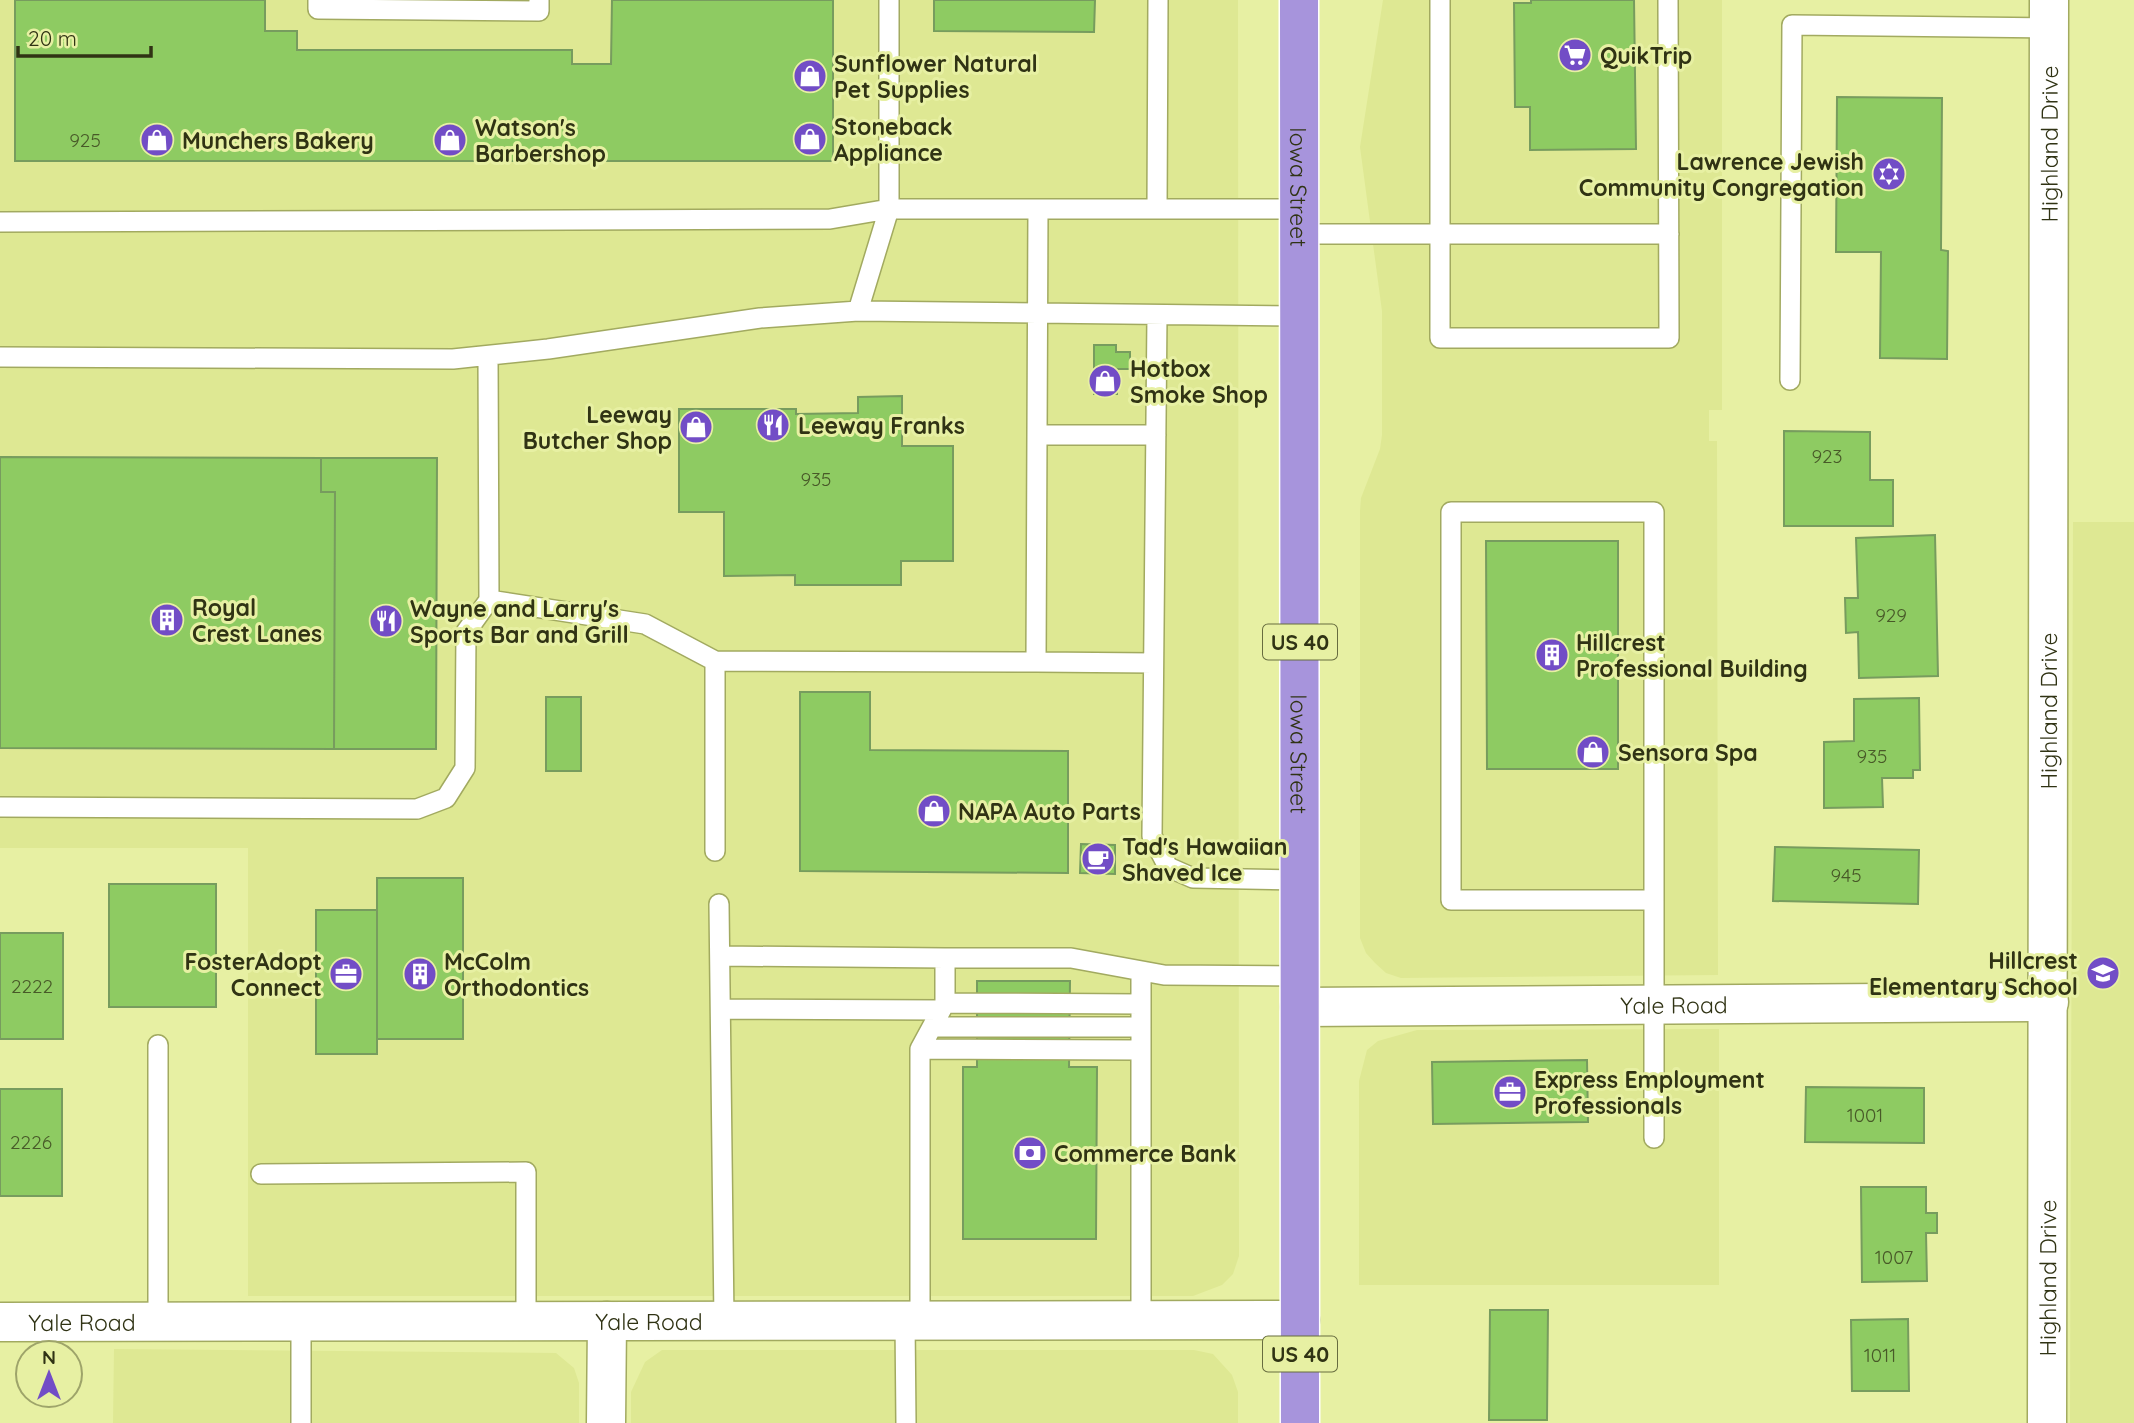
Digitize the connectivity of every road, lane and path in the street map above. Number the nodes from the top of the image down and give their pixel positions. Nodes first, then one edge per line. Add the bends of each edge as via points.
1 (318, 0) edge
2 (539, 0) edge
3 (889, 0) edge
4 (1158, 0) edge
5 (1299, 0) edge
6 (1440, 0) edge
7 (1668, 0) edge
8 (2049, 14) edge
9 (889, 209) junction
10 (1038, 209) junction
11 (1157, 209) junction
12 (0, 222) edge
13 (1300, 222) junction
14 (1440, 234) junction
15 (1669, 234) junction
16 (858, 311) junction
17 (1037, 313) junction
18 (1157, 314) junction
19 (1300, 316) junction
20 (488, 356) junction
21 (0, 357) edge
22 (1790, 380) dead end
23 (1037, 435) junction
24 (1156, 435) junction
25 (489, 600) junction
26 (715, 661) junction
27 (1036, 662) junction
28 (1153, 663) junction
29 (0, 807) edge
30 (715, 851) dead end
31 (1300, 880) junction
32 (1654, 900) junction
33 (719, 904) dead end
34 (720, 956) junction
35 (945, 958) junction
36 (1141, 971) junction
37 (1300, 991) junction
38 (2049, 1002) junction
39 (1141, 1004) junction
40 (1654, 1004) junction
41 (720, 1009) junction
42 (939, 1014) junction
43 (1141, 1027) junction
44 (158, 1045) dead end
45 (920, 1049) junction
46 (1141, 1050) junction
47 (1654, 1138) dead end
48 (261, 1174) dead end
49 (1300, 1320) junction
50 (526, 1321) junction
51 (607, 1321) junction
52 (724, 1321) junction
53 (912, 1321) junction
54 (1141, 1321) junction
55 (0, 1322) edge
56 (158, 1322) junction
57 (300, 1322) junction
58 (300, 1423) edge
59 (606, 1423) edge
60 (906, 1423) edge
61 (1300, 1423) edge
62 (2047, 1423) edge

1 - 2 lane via 318,9 540,11
3 - 9 lane
4 - 11 lane
5 - 13 highway, Iowa Street / US 40
6 - 14 lane
7 - 15 lane
8 - 22 lane via 1792,26
8 - 38 street, Highland Drive
9 - 10 lane
9 - 12 lane via 830,219
9 - 16 lane
10 - 11 lane
10 - 17 lane
11 - 13 lane
13 - 14 lane
13 - 19 highway, Iowa Street / US 40
14 - 15 lane
14 - 15 lane via 1440,338 1669,338
16 - 17 lane
16 - 20 lane via 760,318
17 - 18 lane
17 - 23 lane
18 - 19 lane
18 - 24 lane
19 - 31 highway, Iowa Street / US 40
20 - 21 lane
20 - 25 lane
23 - 24 lane
23 - 27 lane
24 - 28 lane
25 - 26 lane via 645,624
25 - 29 lane via 466,632 465,768 446,798 417,809
26 - 27 lane
26 - 30 lane
27 - 28 lane
28 - 31 lane via 1152,836 1168,867 1193,878
31 - 37 highway, Iowa Street / US 40
32 - 32 lane via 1654,512 1451,512 1451,900
32 - 40 lane
33 - 34 lane
34 - 35 lane
34 - 41 lane
35 - 36 lane via 1070,958
35 - 42 lane
36 - 37 lane
36 - 39 lane
37 - 40 street, Yale Road
37 - 49 highway, Iowa Street / US 40
38 - 40 street, Yale Road
38 - 62 street, Highland Drive
39 - 42 lane
39 - 43 lane
40 - 47 lane
41 - 42 lane
41 - 52 lane
42 - 43 lane
42 - 45 lane
43 - 46 lane
44 - 56 lane
45 - 46 lane
45 - 53 lane
46 - 54 lane
48 - 50 lane via 526,1172
49 - 54 street, Yale Road
49 - 61 highway, Iowa Street / US 40
50 - 51 street, Yale Road
50 - 57 street, Yale Road
51 - 52 street, Yale Road
51 - 59 street
52 - 53 street, Yale Road
53 - 54 street, Yale Road
53 - 60 lane
55 - 56 street, Yale Road
56 - 57 street, Yale Road
57 - 58 lane

